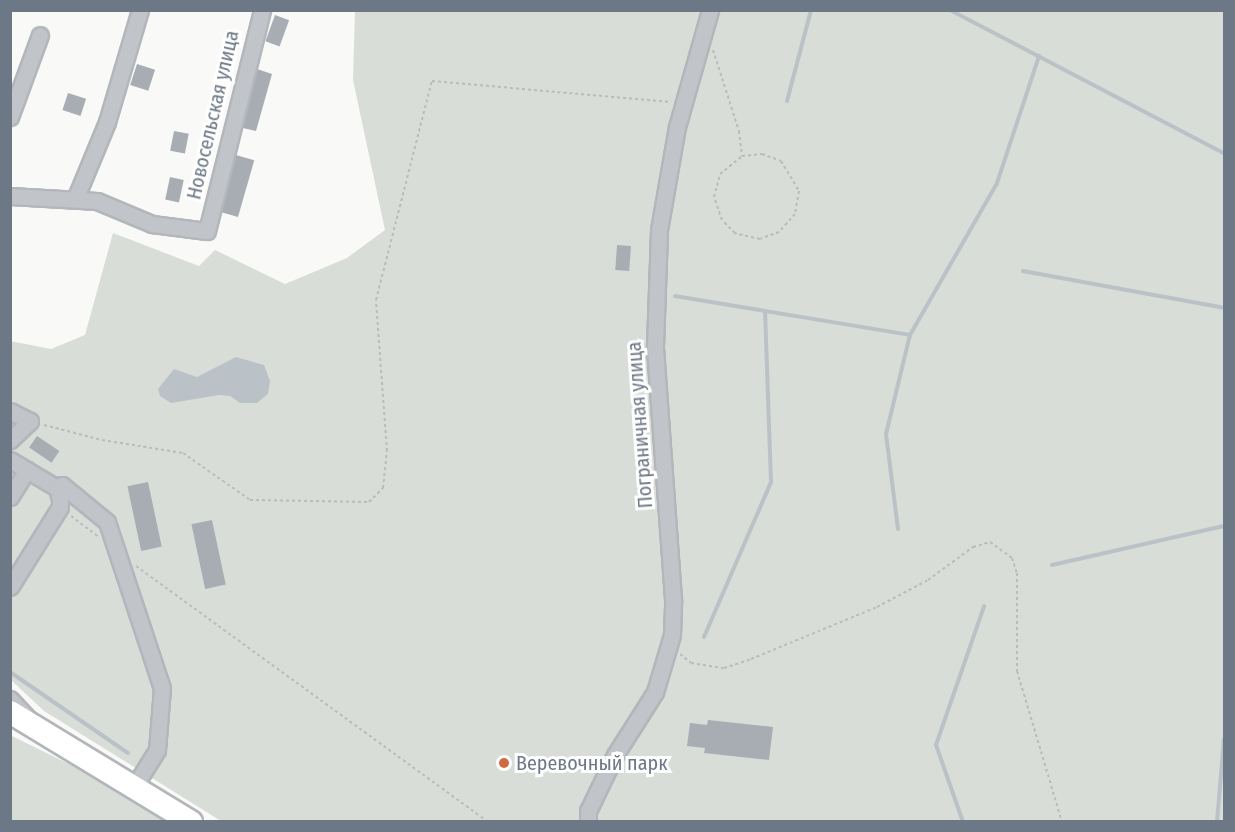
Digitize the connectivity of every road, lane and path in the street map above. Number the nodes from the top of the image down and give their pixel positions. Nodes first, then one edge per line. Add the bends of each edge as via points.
1 (140, 10) edge
2 (262, 10) edge
3 (710, 10) edge
4 (40, 35) dead end
5 (711, 41) dead end
6 (683, 103) junction
7 (10, 117) edge
8 (742, 156) junction
9 (10, 196) edge
10 (76, 197) junction
11 (10, 411) edge
12 (30, 421) junction
13 (10, 440) edge
14 (10, 460) edge
15 (27, 470) junction
16 (57, 488) junction
17 (10, 497) edge
18 (60, 507) junction
19 (105, 542) dead end
20 (133, 564) dead end
21 (10, 587) edge
22 (672, 635) junction
23 (10, 699) edge
24 (10, 712) edge
25 (10, 721) edge
26 (40, 730) junction
27 (134, 787) junction
28 (191, 822) edge
29 (488, 822) edge
30 (588, 822) edge
31 (1062, 822) edge

1 - 10 street via 108,122
2 - 10 street, Новосельская улица via 207,231 152,224 98,201
3 - 6 street, Пограничная улица
4 - 7 street
5 - 8 path via 739,131
6 - 12 path via 432,81 376,300 387,451 383,488 369,502 250,500 183,453 102,440
6 - 22 street, Пограничная улица via 659,230 655,313
8 - 8 path via 762,154 781,161 799,191 795,214 779,232 760,239 735,233 722,220 714,197 720,174
9 - 10 street
11 - 12 street
12 - 13 street
14 - 15 street
15 - 16 street
15 - 17 street
16 - 18 street
16 - 27 street via 62,485 107,522 162,688 158,750
18 - 19 path
18 - 21 street
20 - 29 path
22 - 30 street, Пограничная улица via 656,692 615,755 588,811
22 - 31 path via 678,651 691,663 724,668 815,635 877,607 928,580 973,547 990,542 1012,558 1017,573 1017,671
23 - 26 street
24 - 26 highway
25 - 26 street
26 - 27 highway
27 - 28 highway

